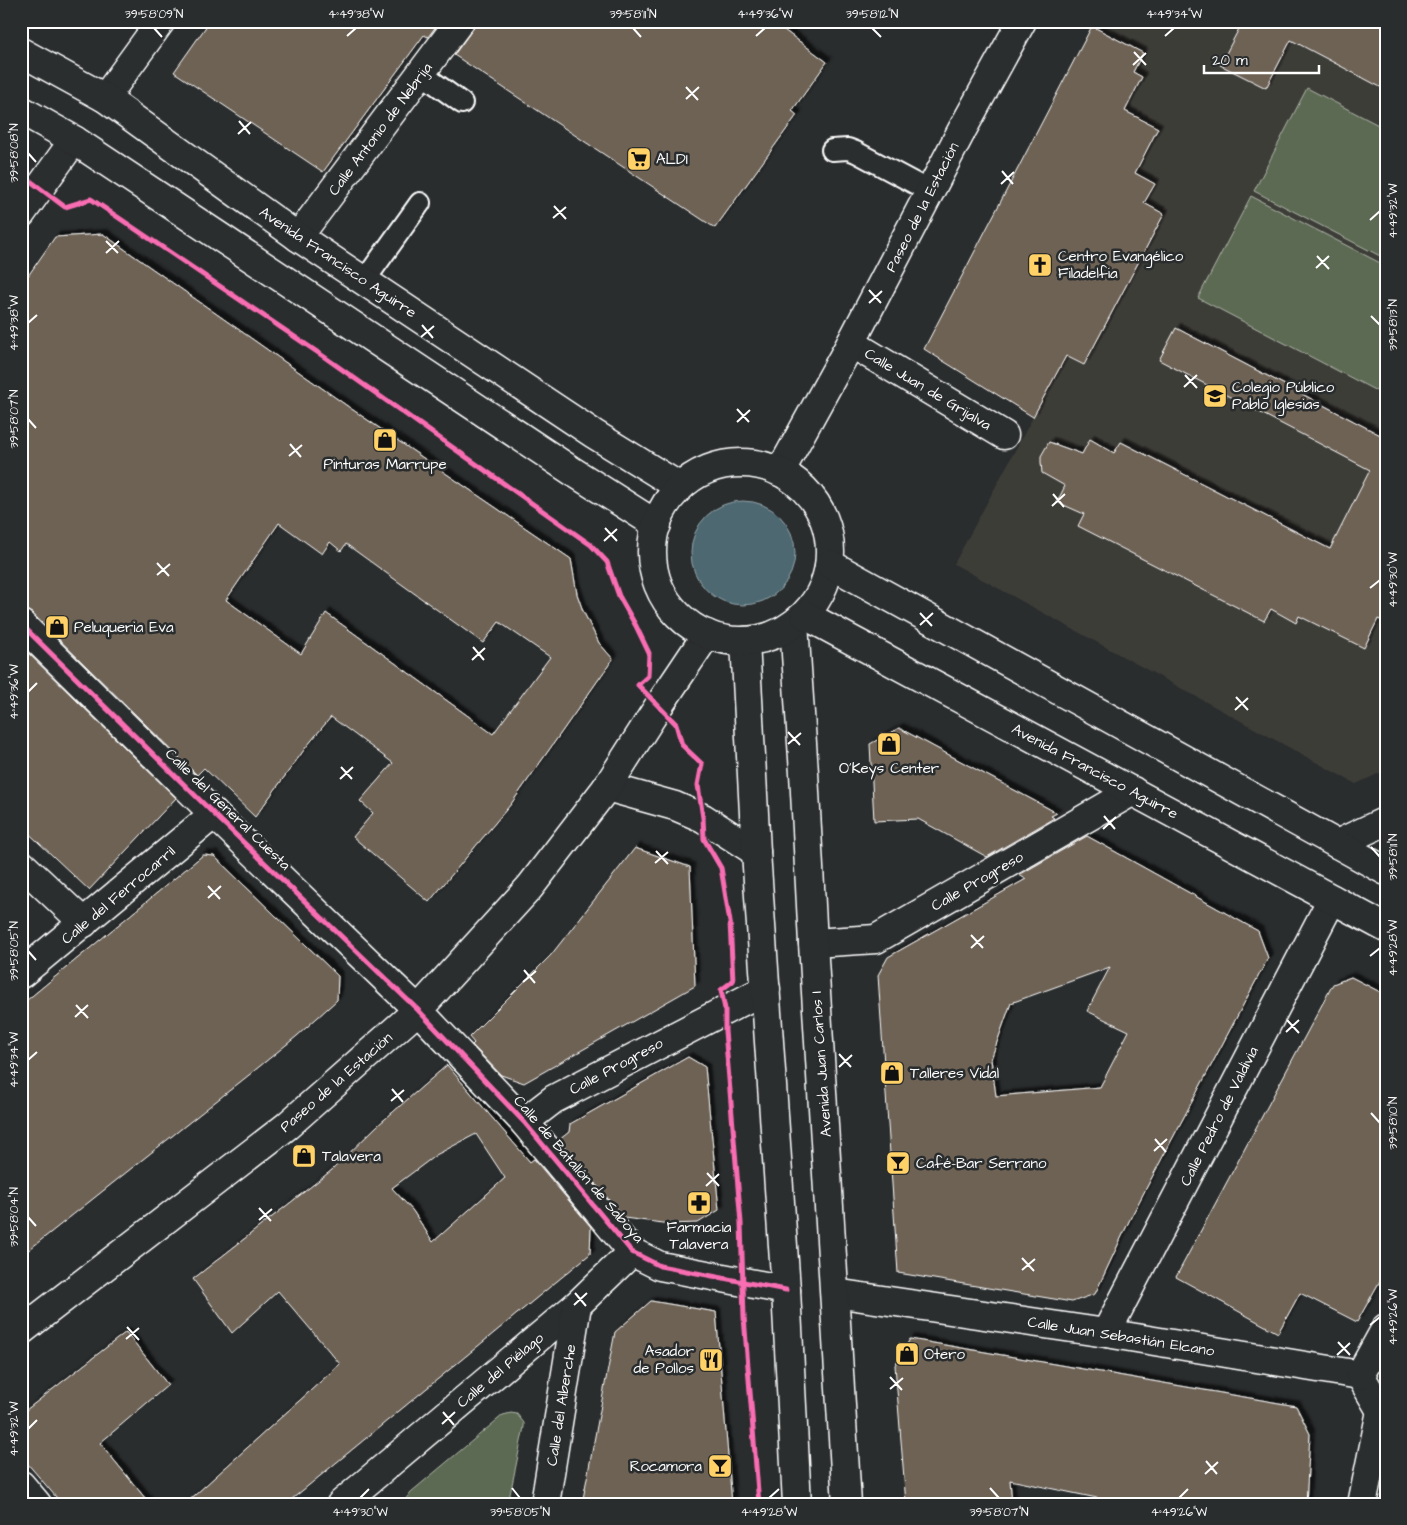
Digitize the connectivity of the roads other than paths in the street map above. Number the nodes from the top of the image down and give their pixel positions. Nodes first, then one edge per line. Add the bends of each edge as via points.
1 (161, 21) edge
2 (460, 21) edge
3 (1022, 21) edge
4 (21, 52) edge
5 (422, 74) junction
6 (105, 98) junction
7 (462, 103) dead end
8 (21, 110) edge
9 (74, 140) junction
10 (832, 150) dead end
11 (931, 192) junction
12 (420, 203) dead end
13 (21, 214) edge
14 (298, 237) junction
15 (365, 280) junction
16 (851, 344) junction
17 (1004, 435) dead end
18 (780, 472) junction
19 (680, 487) junction
20 (656, 525) junction
21 (830, 564) junction
22 (799, 620) junction
23 (21, 624) edge
24 (707, 634) junction
25 (745, 641) junction
26 (608, 787) junction
27 (1133, 791) junction
28 (214, 814) junction
29 (1386, 821) edge
30 (1337, 844) junction
31 (756, 852) junction
32 (21, 864) edge
33 (1386, 870) edge
34 (1332, 899) junction
35 (84, 923) junction
36 (1386, 928) edge
37 (813, 943) junction
38 (21, 974) edge
39 (766, 989) junction
40 (418, 1010) junction
41 (524, 1122) junction
42 (632, 1252) junction
43 (786, 1290) junction
44 (835, 1293) junction
45 (577, 1305) junction
46 (1386, 1328) edge
47 (21, 1331) edge
48 (1106, 1332) junction
49 (1360, 1375) junction
50 (1383, 1412) edge
51 (21, 1485) edge
52 (37, 1504) edge
53 (341, 1504) edge
54 (544, 1504) edge
55 (797, 1504) edge
56 (847, 1504) edge
57 (1362, 1504) edge

1 - 6 street
2 - 5 street, Calle Antonio de Nebrija
3 - 11 street, Paseo de la Estación
4 - 6 street, Avenida Francisco Aguirre
5 - 7 lane
5 - 14 street, Calle Antonio de Nebrija
6 - 14 street, Avenida Francisco Aguirre
8 - 9 street
9 - 13 street
9 - 20 street
10 - 11 lane via 856,152
11 - 16 street, Paseo de la Estación
12 - 15 lane
14 - 15 street, Avenida Francisco Aguirre
15 - 19 street, Avenida Francisco Aguirre via 594,434
16 - 17 street, Calle Juan de Grijalva
16 - 18 street, Paseo de la Estación
18 - 19 street via 758,464 727,464 706,470
18 - 21 street via 803,487 819,510 829,536
19 - 20 street
20 - 24 street via 652,554 661,589 678,614
21 - 22 street via 823,588
21 - 30 street
22 - 25 street via 770,636
22 - 27 street, Avenida Francisco Aguirre
22 - 37 street, Avenida Juan Carlos I
23 - 28 street, Calle del General Cuesta
24 - 25 street
24 - 26 street, Paseo de la Estación
25 - 31 street
26 - 31 street via 675,806 703,818
26 - 40 street, Paseo de la Estación via 530,887
27 - 34 street, Avenida Francisco Aguirre
27 - 37 street, Calle Progreso via 876,938
28 - 35 street, Calle del Ferrocarril
28 - 40 street, Calle del General Cuesta
29 - 30 street
30 - 33 street
31 - 39 street
32 - 35 street
34 - 36 street, Avenida Francisco Aguirre
34 - 48 street, Calle Pedro de Valdivia
35 - 38 street, Calle del Ferrocarril
37 - 44 street, Avenida Juan Carlos I
39 - 41 street, Calle Progreso via 554,1099
39 - 43 street
40 - 41 street, Calle de Batallón de Saboya
40 - 47 street, Paseo de la Estación via 287,1126
41 - 42 street, Calle de Batallón de Saboya
42 - 43 street, Calle de Batallón de Saboya via 660,1266
42 - 45 street, Calle del Piélago
43 - 55 street
44 - 48 street, Calle Juan Sebastián Elcano
44 - 56 street, Avenida Juan Carlos I
45 - 53 street, Calle del Piélago
45 - 54 street, Calle del Alberche
46 - 49 street
48 - 49 street, Calle Juan Sebastián Elcano
49 - 50 street
50 - 57 street
51 - 52 street

